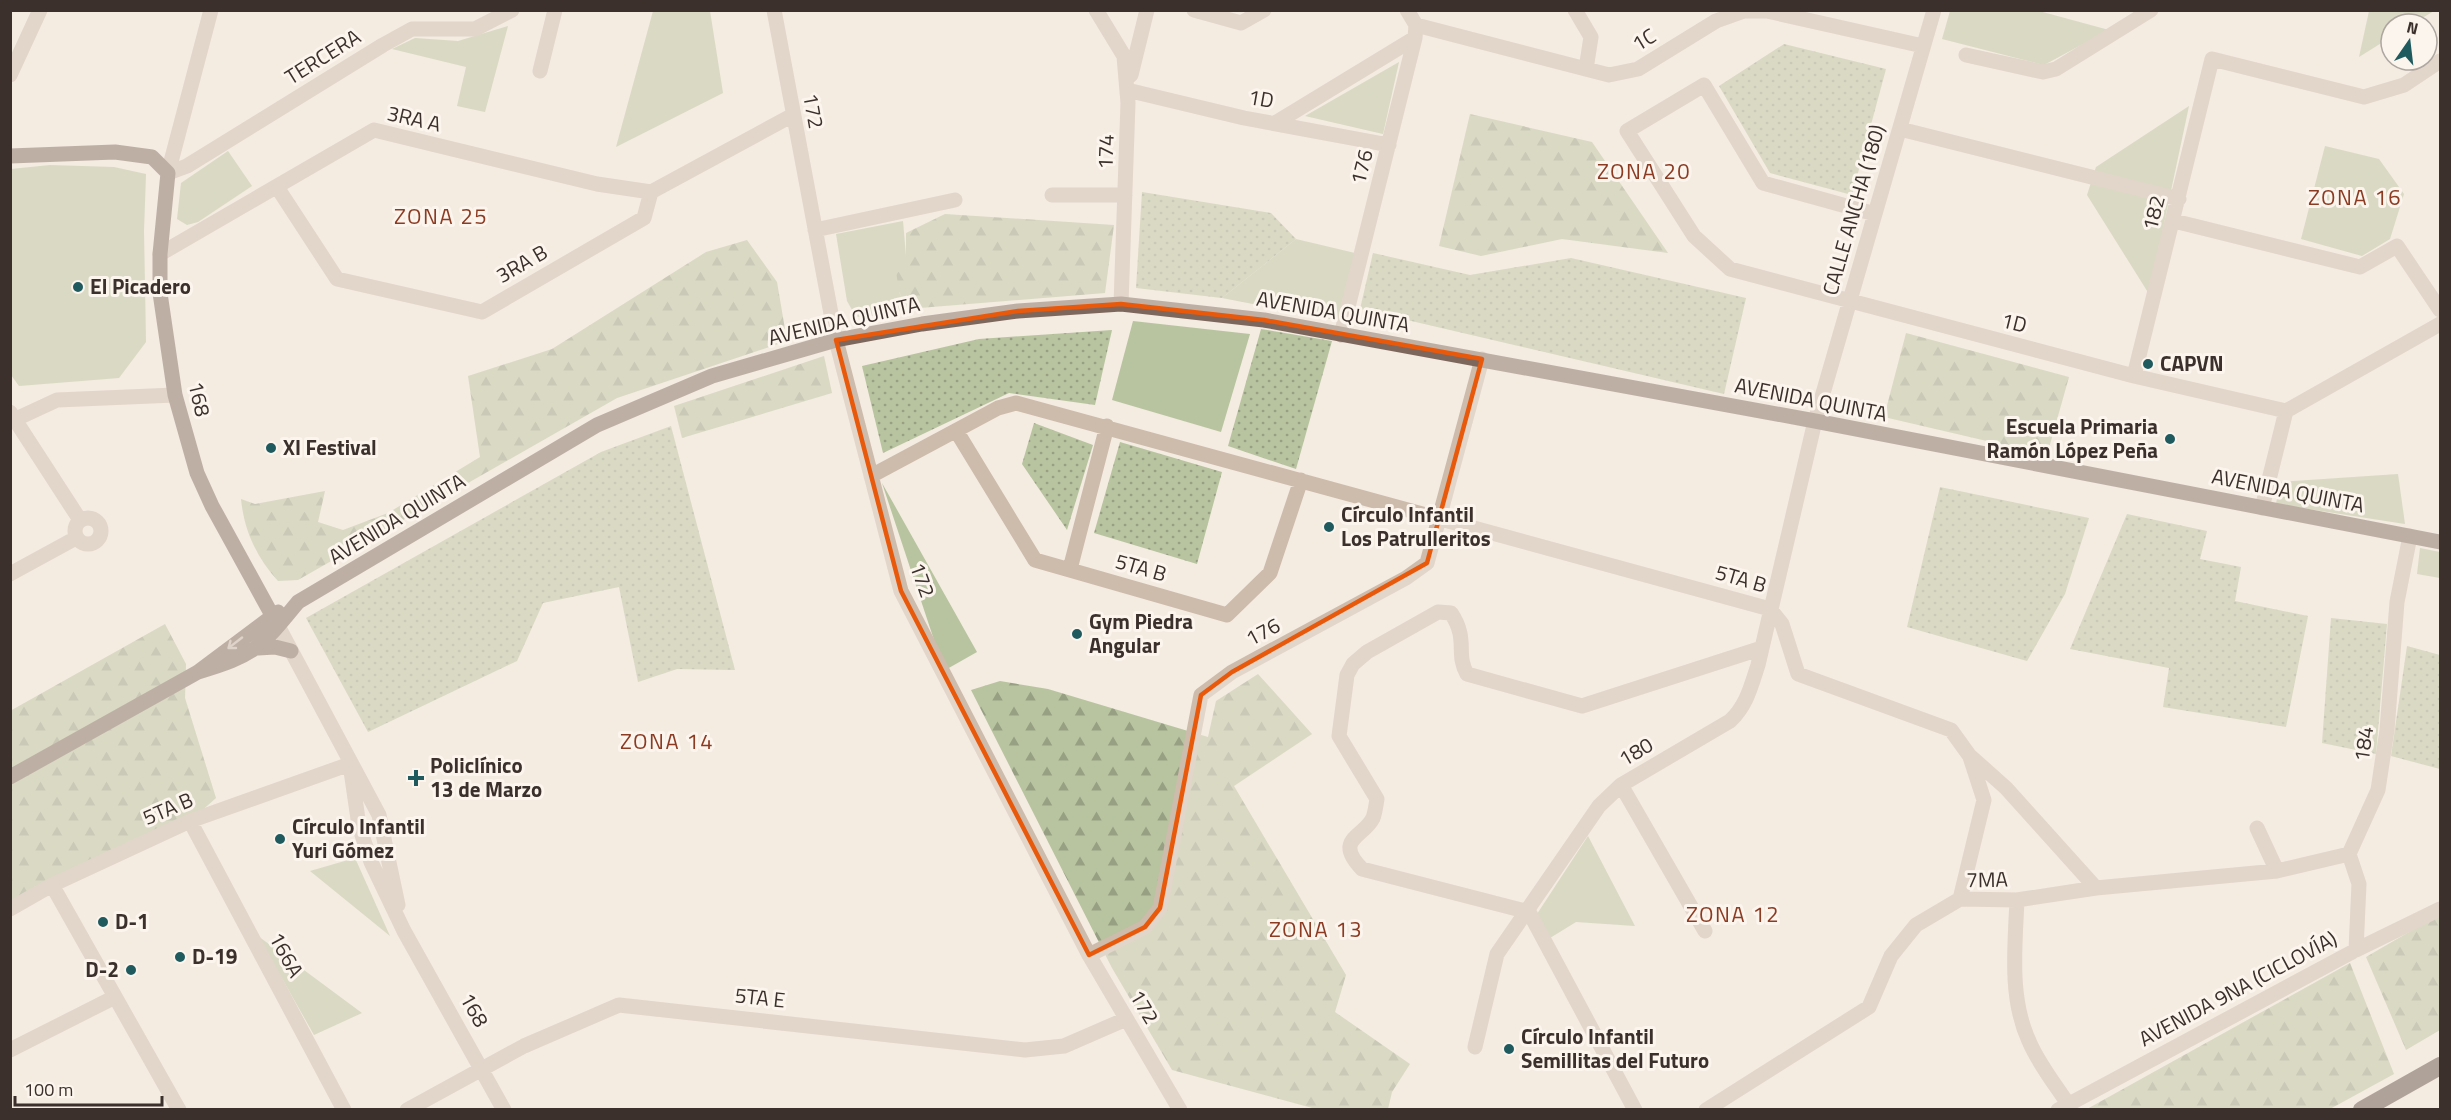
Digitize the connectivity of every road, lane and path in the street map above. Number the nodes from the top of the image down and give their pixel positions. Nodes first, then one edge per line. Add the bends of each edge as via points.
1 (40, 10) edge
2 (211, 10) edge
3 (512, 10) edge
4 (555, 10) edge
5 (774, 10) edge
6 (1096, 10) edge
7 (1147, 10) edge
8 (1194, 10) edge
9 (1264, 10) edge
10 (1407, 10) edge
11 (1575, 10) edge
12 (1744, 10) edge
13 (1934, 10) edge
14 (2151, 10) edge
15 (1416, 31) junction
16 (10, 40) edge
17 (1923, 46) junction
18 (24, 48) junction
19 (1966, 55) dead end
20 (2440, 61) edge
21 (1586, 69) junction
22 (540, 71) dead end
23 (10, 75) edge
24 (1127, 90) junction
25 (793, 115) junction
26 (1277, 123) junction
27 (1900, 129) junction
28 (1389, 146) junction
29 (10, 156) edge
30 (168, 173) junction
31 (277, 187) junction
32 (651, 192) junction
33 (1052, 195) dead end
34 (1125, 195) junction
35 (2179, 199) junction
36 (955, 200) dead end
37 (1875, 214) junction
38 (2174, 221) junction
39 (814, 230) junction
40 (160, 254) junction
41 (1850, 303) junction
42 (1121, 304) junction
43 (2440, 310) edge
44 (2440, 324) edge
45 (1341, 335) junction
46 (836, 340) junction
47 (1482, 359) junction
48 (2134, 376) junction
49 (175, 395) junction
50 (2286, 411) junction
51 (13, 416) edge
52 (1815, 421) junction
53 (1107, 426) junction
54 (957, 432) junction
55 (871, 476) junction
56 (1301, 480) junction
57 (2262, 508) junction
58 (1437, 517) junction
59 (80, 520) junction
60 (2410, 536) junction
61 (76, 538) junction
62 (2440, 542) edge
63 (1070, 569) junction
64 (10, 574) edge
65 (1770, 609) junction
66 (274, 621) junction
67 (258, 648) junction
68 (1762, 648) junction
69 (291, 651) junction
70 (198, 672) junction
71 (1969, 755) junction
72 (350, 764) junction
73 (10, 777) edge
74 (1621, 785) junction
75 (190, 821) junction
76 (2257, 828) dead end
77 (2349, 854) junction
78 (2277, 871) junction
79 (52, 885) junction
80 (2096, 888) junction
81 (1959, 899) junction
82 (2018, 900) junction
83 (10, 909) edge
84 (2440, 909) edge
85 (1528, 912) junction
86 (1705, 931) dead end
87 (404, 932) junction
88 (2356, 950) junction
89 (1089, 955) junction
90 (115, 997) junction
91 (1126, 1019) junction
92 (13, 1044) edge
93 (1474, 1047) dead end
94 (2440, 1066) edge
95 (481, 1067) junction
96 (2063, 1107) edge
97 (179, 1110) edge
98 (344, 1110) edge
99 (407, 1110) edge
100 (504, 1110) edge
101 (1179, 1110) edge
102 (1635, 1110) edge
103 (1706, 1110) edge
104 (2362, 1110) edge

1 - 18 street
2 - 30 street, 168
3 - 30 street, TERCERA via 476,28 412,30 187,166
4 - 22 street
5 - 25 street, 172
6 - 24 street, 174 via 1124,56
7 - 24 street
8 - 9 street via 1241,23
10 - 15 street
11 - 21 street via 1591,37
12 - 17 street, 1C via 1767,11
12 - 21 street, 1C via 1716,21 1638,69 1609,75
13 - 17 street, CALLE ANCHA (180)
14 - 19 street via 2056,69 2043,72
15 - 21 street, 1C
15 - 26 street
15 - 28 street, 176
16 - 18 street
17 - 27 street, CALLE ANCHA (180)
18 - 23 street
20 - 35 street, 182 via 2404,84 2364,97 2212,59
24 - 26 street, 1D
24 - 34 street, 174
25 - 32 street
25 - 39 street, 172
26 - 28 street, 1D
27 - 35 street
27 - 37 street, CALLE ANCHA (180)
28 - 45 street, 176
29 - 30 main road via 115,152 152,157
30 - 40 main road, 168
31 - 32 street, 3RA A via 374,130 597,184
31 - 32 street, 3RA B via 337,279 482,312 644,218
31 - 40 street, 3RA A
33 - 34 street
34 - 42 street, 174
35 - 38 street, 182
36 - 39 street
37 - 41 street, CALLE ANCHA (180)
37 - 41 street, 1D via 1763,183 1704,85 1627,131 1694,236 1730,269
38 - 43 street via 2360,267 2397,246
38 - 48 street, 182
39 - 46 street, 172
40 - 49 main road, 168 via 160,293
41 - 48 street, 1D
41 - 52 street, CALLE ANCHA (180)
42 - 45 main road, AVENIDA QUINTA via 1264,320
42 - 46 main road, AVENIDA QUINTA via 986,315
44 - 50 street
45 - 47 main road, AVENIDA QUINTA
46 - 55 street, 172
46 - 66 main road, AVENIDA QUINTA via 712,376 597,424 298,602
47 - 52 main road, AVENIDA QUINTA
47 - 58 street, 176
48 - 50 street, 1D
49 - 51 street via 57,400
49 - 66 main road, 168 via 201,481
50 - 57 street
51 - 59 street
52 - 57 main road, AVENIDA QUINTA
52 - 65 street, 180
53 - 54 street, 5TA B via 1016,403 998,408
53 - 56 street, 5TA B
53 - 63 street
54 - 55 street, 5TA B
54 - 63 street, 5TA B via 1035,560
55 - 89 street, 172 via 901,591
56 - 58 street, 5TA B
56 - 63 street, 5TA B via 1270,573 1227,615
57 - 60 main road, AVENIDA QUINTA
58 - 65 street, 5TA B
58 - 89 street, 176 via 1427,563 1232,672 1201,695 1160,908 1145,927
59 - 61 street via 74,530
59 - 61 street via 93,519 100,525 101,534 90,545
60 - 62 main road, AVENIDA QUINTA
60 - 77 street, 184 via 2397,602 2378,790
61 - 64 street
65 - 68 street, 180
65 - 71 street, 5TA B via 1782,624 1798,674 1951,730
66 - 67 main road
66 - 69 street, 168
66 -> 70 main road
67 - 69 main road
67 - 70 main road
68 - 74 street, 180 via 1741,711
68 - 85 street via 1582,706 1467,674 1461,664 1463,643 1459,625 1451,613 1438,612 1353,664 1342,699 1338,736 1377,799 1372,819 1351,842 1355,862 1362,869
69 - 72 street, 168
70 - 73 main road
71 - 80 street, 5TA B via 2006,788
71 - 81 street via 1984,800
72 - 75 street, 5TA B
72 - 87 street, 168 via 359,825
72 - 87 street, 168 via 379,815
74 - 85 street, 180 via 1599,806
74 - 86 street
75 - 79 street, 5TA B
75 - 98 street, 166A
76 - 78 street
77 - 78 street, 7MA
77 - 88 street via 2360,884
78 - 80 street, 7MA
79 - 83 street, 5TA B
79 - 90 street
80 - 82 street, 7MA
81 - 82 street, 7MA
81 - 103 street, 7MA via 1916,926 1891,956 1869,1007
82 - 96 street via 2017,1007 2029,1042
84 - 88 street, AVENIDA 9NA (CICLOVÍA)
85 - 93 street, 180 via 1497,954
85 - 102 street
87 - 95 street, 168
88 - 96 street, AVENIDA 9NA (CICLOVÍA)
89 - 91 street, 172
90 - 92 street
90 - 97 street
91 - 95 street, 5TA E via 1064,1046 1025,1050 620,1005
91 - 101 street, 172 via 1165,1080
94 - 104 highway
95 - 99 street, 5TA E
95 - 100 street, 168

